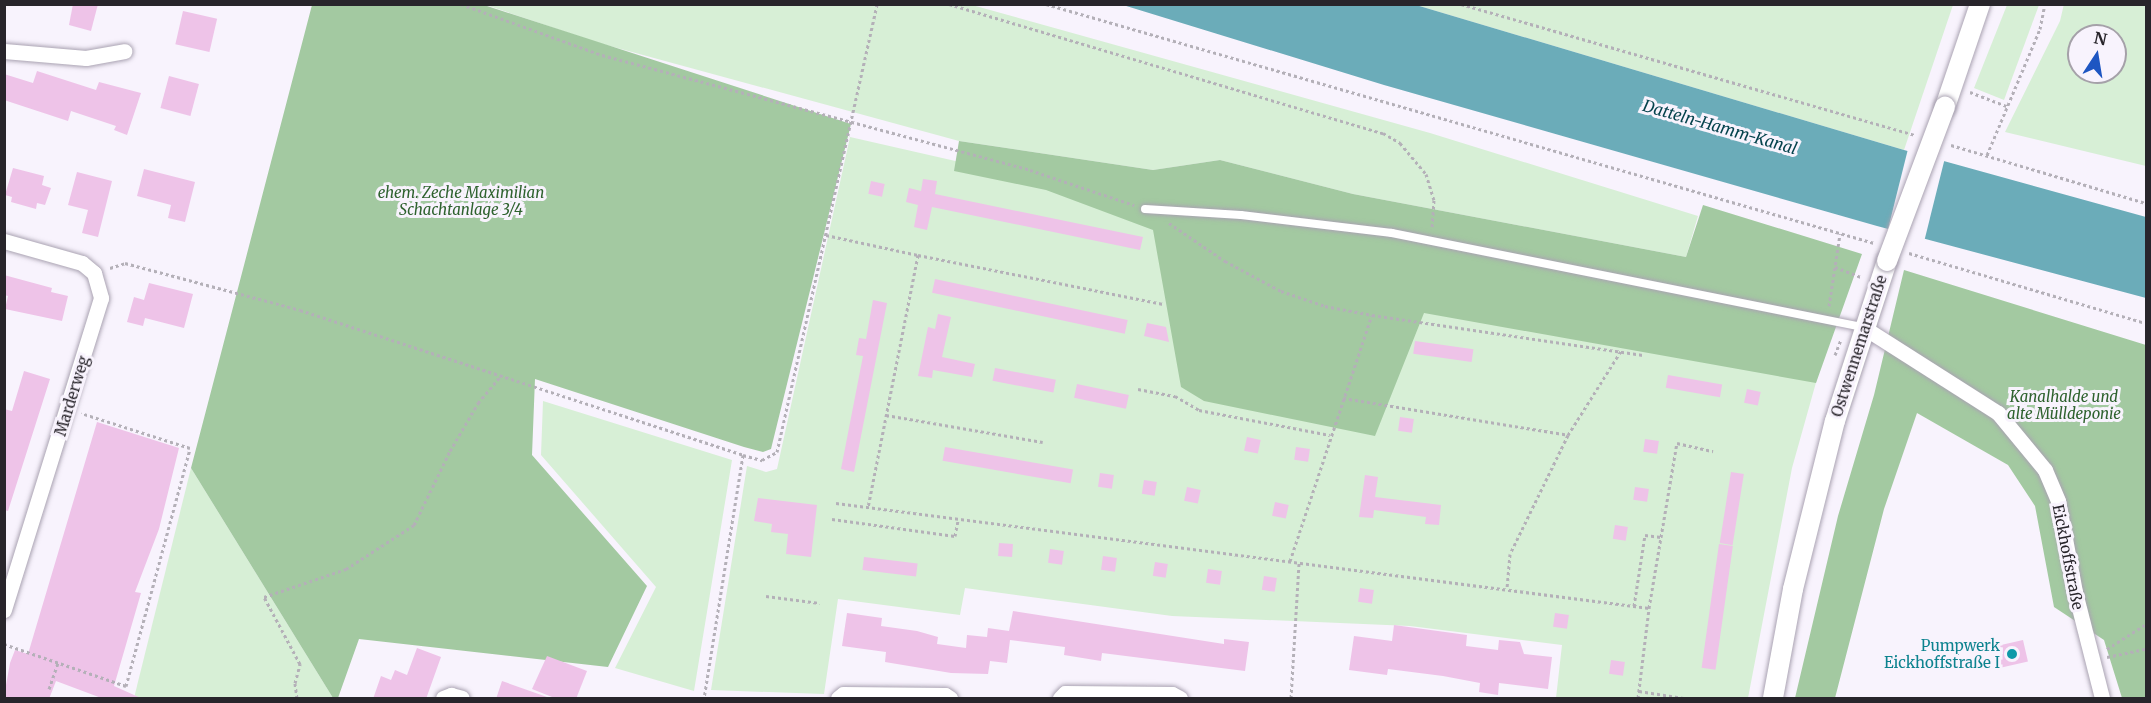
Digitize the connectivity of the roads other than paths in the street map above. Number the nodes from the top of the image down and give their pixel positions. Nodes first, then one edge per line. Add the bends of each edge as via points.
1 (1980, 4) edge
2 (4, 51) edge
3 (124, 51) dead end
4 (1145, 209) road end
5 (4, 241) edge
6 (1863, 327) junction
7 (4, 610) edge
8 (443, 699) edge
9 (462, 699) edge
10 (838, 699) edge
11 (950, 699) edge
12 (1060, 699) edge
13 (1180, 699) edge
14 (1773, 699) edge
15 (2102, 699) edge

1 - 6 street, Ostwennemarstraße, bridge via 1945,107 1885,253
2 - 3 street via 86,58
4 - 6 lane via 1241,215 1431,241
5 - 7 street, Marderweg via 82,263 94,273 100,286 99,309
6 - 14 street, Ostwennemarstraße via 1812,511
6 - 15 street, Eickhoffstraße via 1963,387 1998,414 2045,470 2058,501 2090,660
8 - 9 street via 451,695
10 - 11 street via 843,693 945,695
12 - 13 street via 1065,693 1172,694

